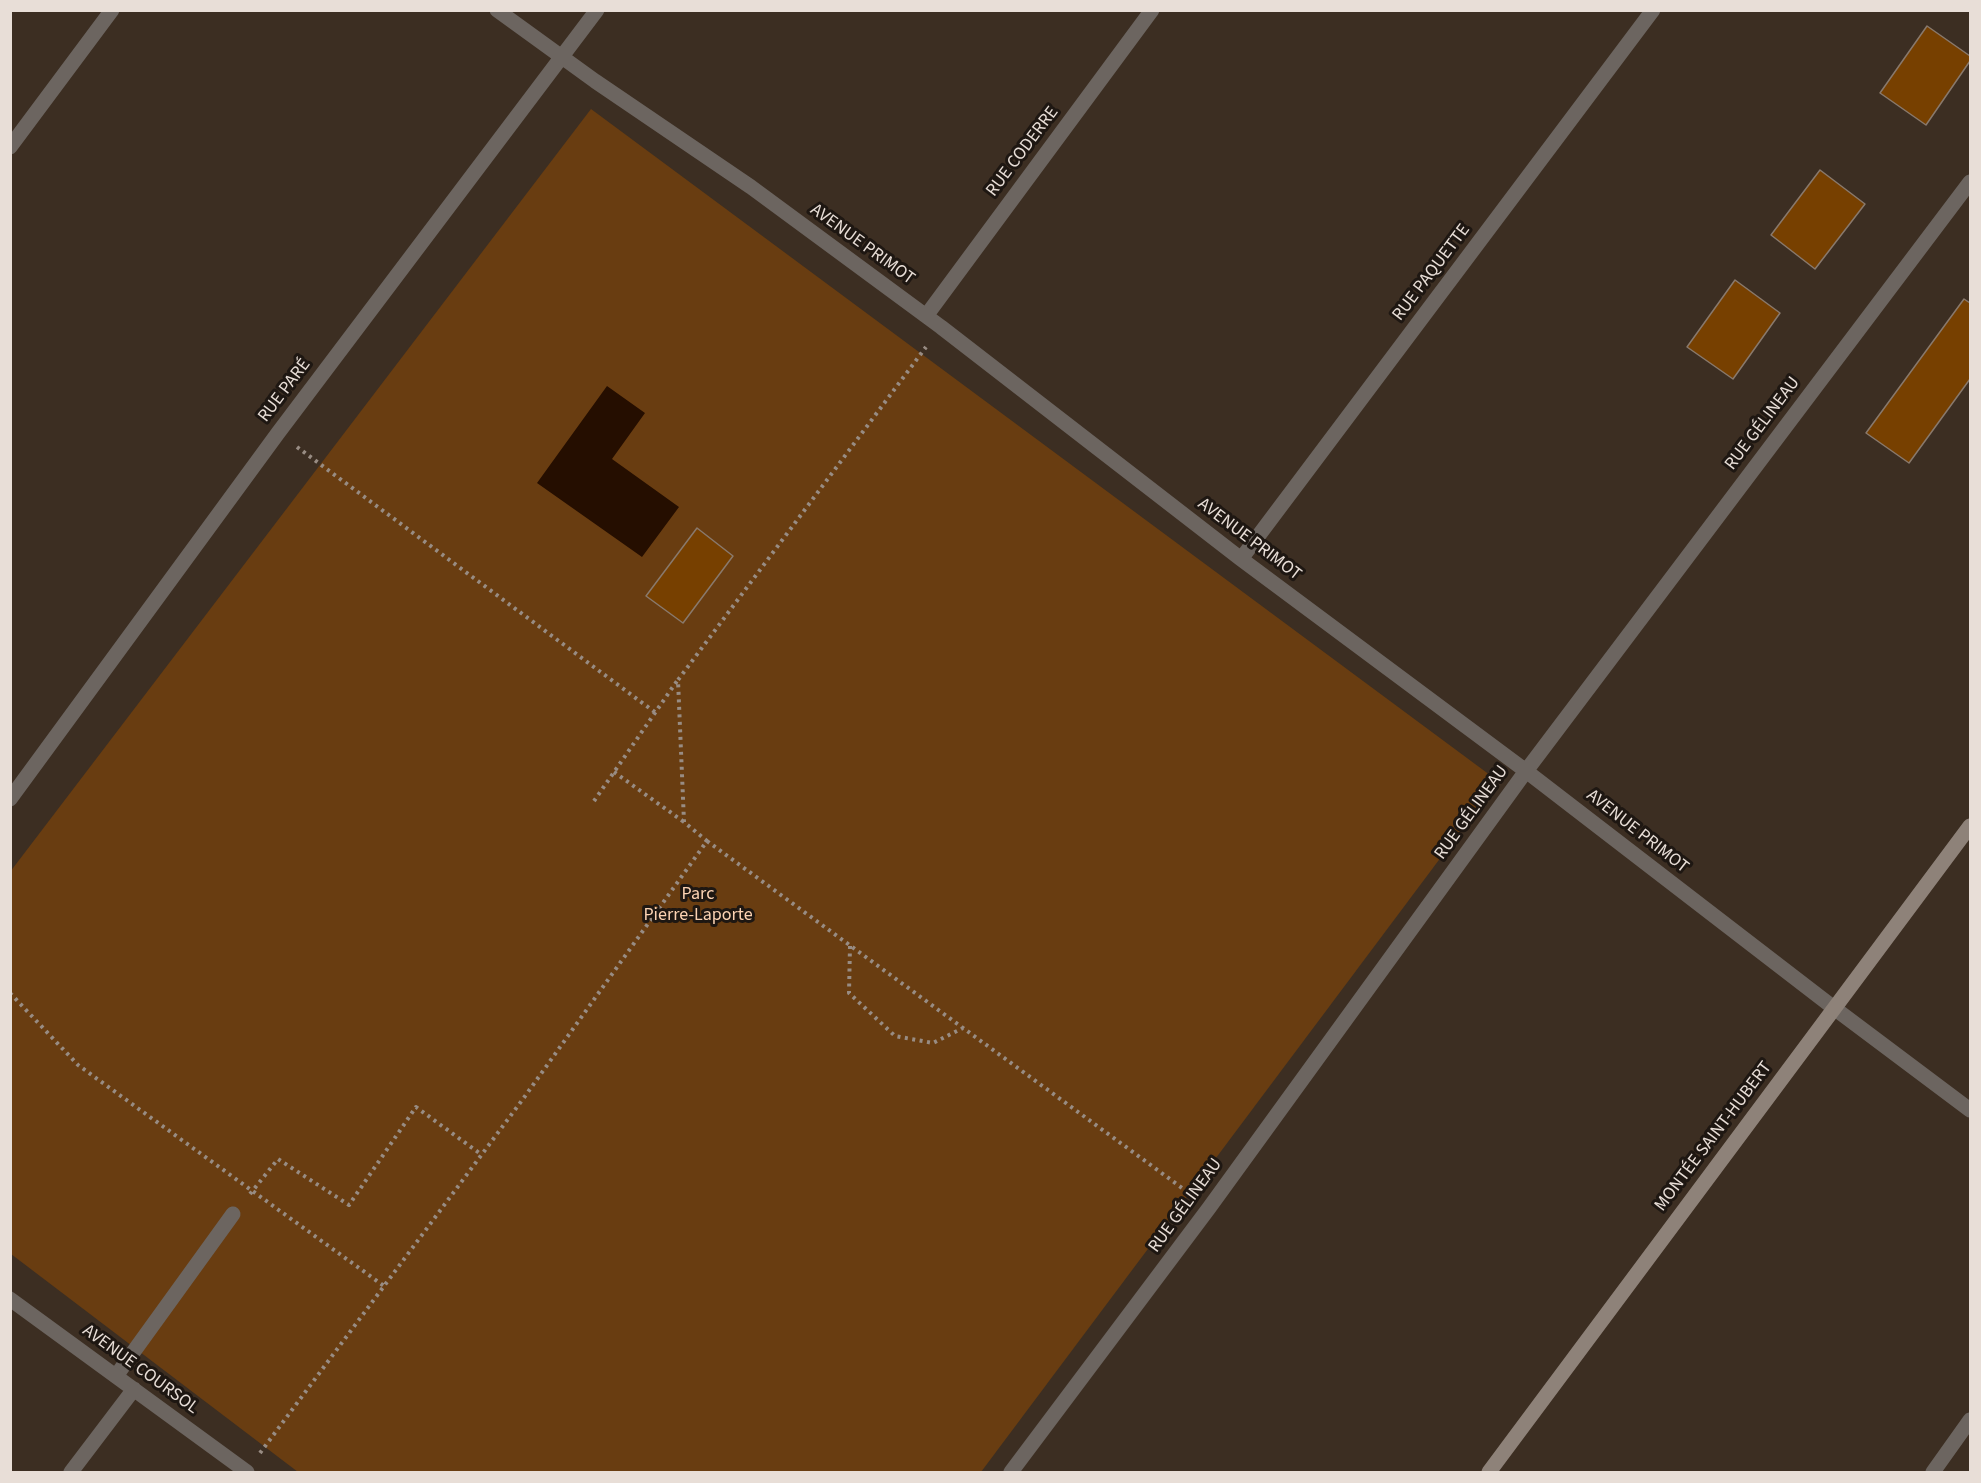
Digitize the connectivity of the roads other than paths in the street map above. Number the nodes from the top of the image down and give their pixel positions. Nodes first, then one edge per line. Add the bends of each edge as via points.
1 (112, 10) edge
2 (497, 10) edge
3 (597, 10) edge
4 (1152, 10) edge
5 (1653, 10) edge
6 (562, 57) junction
7 (10, 147) edge
8 (1971, 182) edge
9 (926, 316) junction
10 (1241, 559) junction
11 (1526, 771) junction
12 (10, 799) edge
13 (1971, 826) edge
14 (1834, 1008) junction
15 (1971, 1110) edge
16 (233, 1214) road end
17 (10, 1299) edge
18 (116, 1376) junction
19 (134, 1389) junction
20 (1971, 1420) edge
21 (246, 1472) edge
22 (70, 1473) edge
23 (1011, 1473) edge
24 (1489, 1473) edge
25 (1933, 1473) edge

1 - 7 street
2 - 6 street, AVENUE PRIMOT
3 - 6 street, RUE PARÉ
4 - 9 street, RUE CODERRE
5 - 10 street, RUE PAQUETTE
6 - 9 street, AVENUE PRIMOT via 751,187
6 - 12 street, RUE PARÉ via 278,433
8 - 11 street, RUE GÉLINEAU
9 - 10 street, AVENUE PRIMOT
10 - 11 street, AVENUE PRIMOT
11 - 14 street, AVENUE PRIMOT
11 - 23 street, RUE GÉLINEAU
13 - 14 street, MONTÉE SAINT-HUBERT
14 - 15 street, AVENUE PRIMOT
14 - 24 street, MONTÉE SAINT-HUBERT
16 - 18 street
17 - 18 street, AVENUE COURSOL
18 - 19 street, AVENUE COURSOL
19 - 21 street, AVENUE COURSOL
19 - 22 street
20 - 25 street

